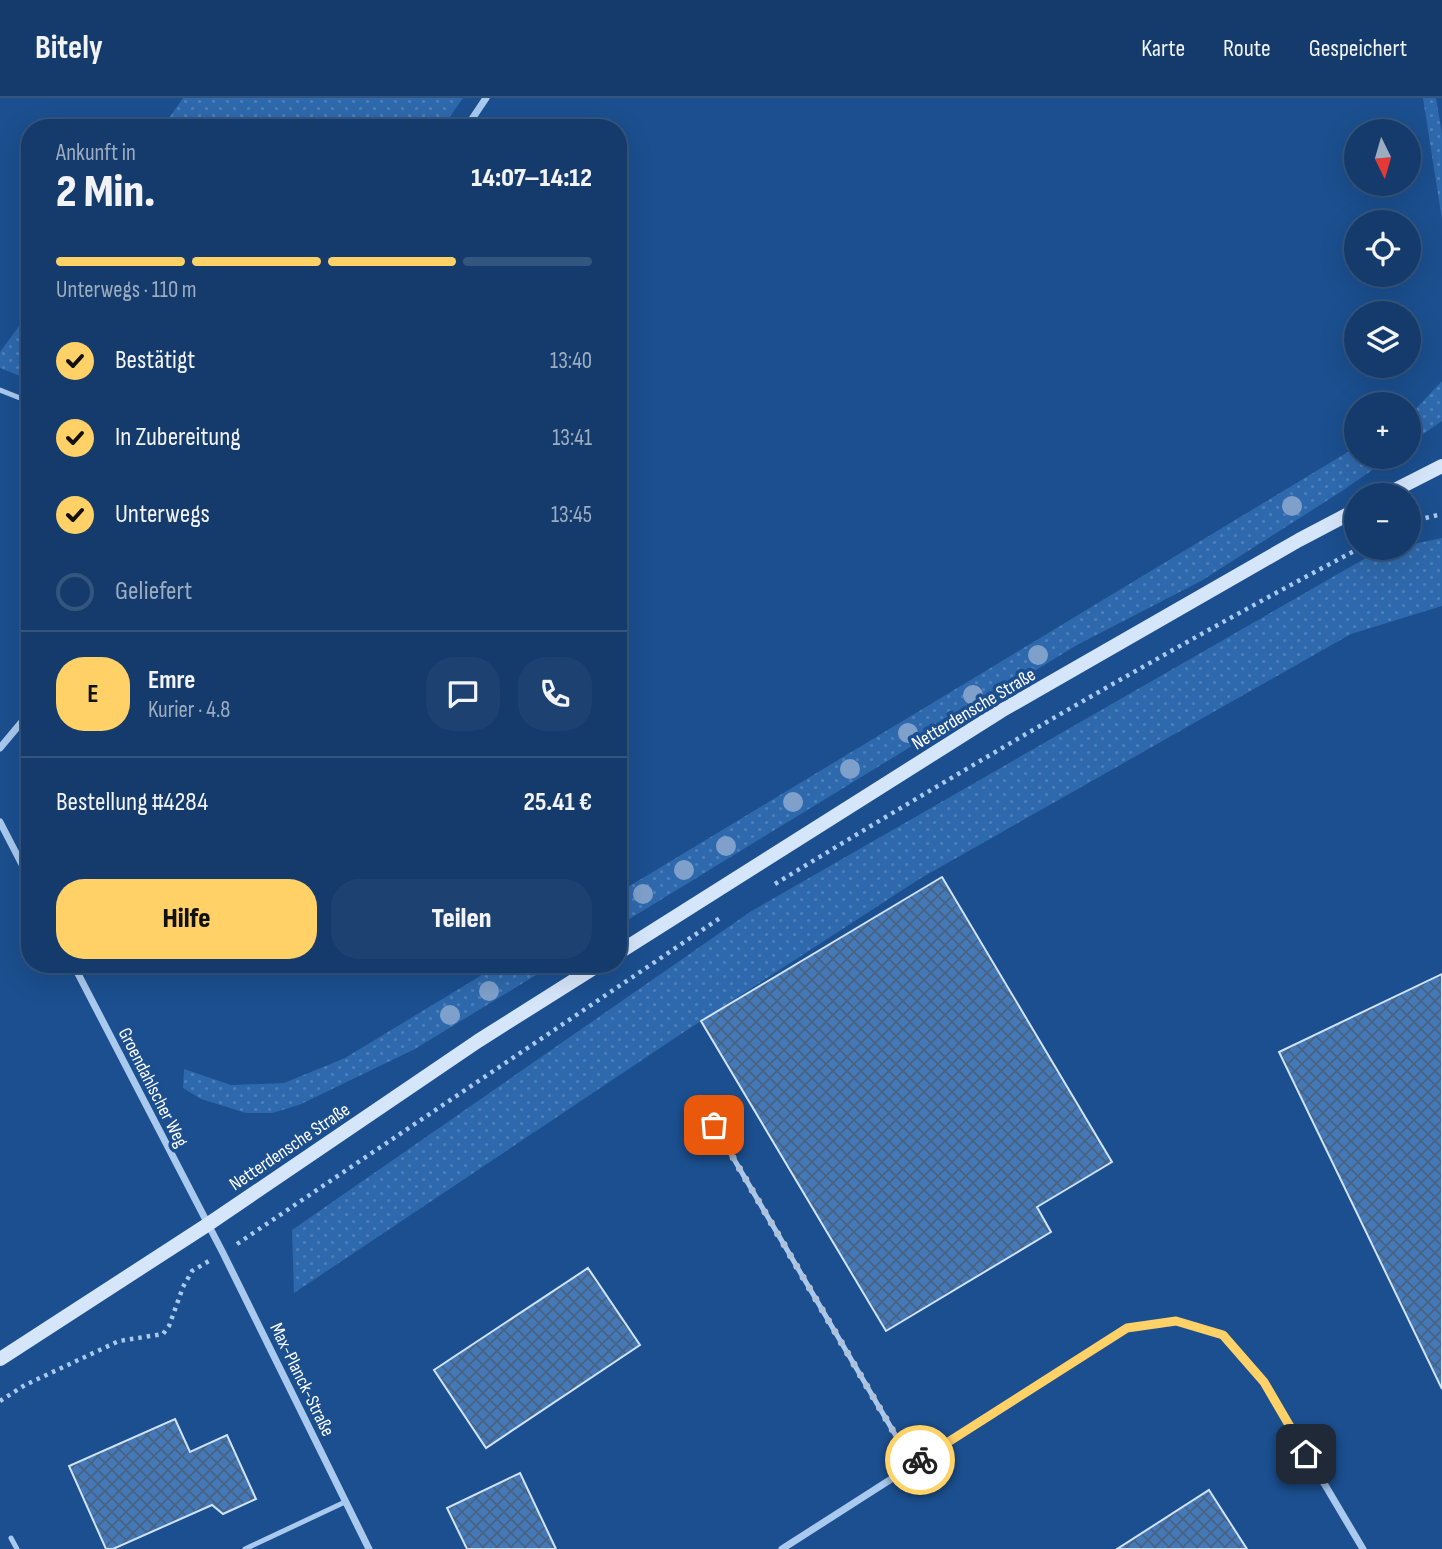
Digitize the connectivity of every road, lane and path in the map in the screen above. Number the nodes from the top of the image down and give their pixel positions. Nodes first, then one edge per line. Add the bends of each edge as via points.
1 (486, 98) edge
2 (472, 119) edge
3 (0, 390) edge
4 (21, 398) edge
5 (1442, 466) edge
6 (1409, 483) edge
7 (1442, 514) edge
8 (1344, 516) edge
9 (1421, 519) edge
10 (1344, 556) edge
11 (21, 723) edge
12 (0, 748) edge
13 (0, 822) edge
14 (21, 863) edge
15 (771, 886) dead end
16 (726, 914) dead end
17 (627, 947) edge
18 (78, 973) edge
19 (586, 973) edge
20 (714, 1125) dead end
21 (206, 1225) junction
22 (223, 1253) junction
23 (0, 1359) edge
24 (0, 1401) edge
25 (913, 1465) junction
26 (345, 1502) junction
27 (11, 1538) dead end
28 (17, 1549) edge
29 (245, 1549) edge
30 (369, 1549) edge
31 (782, 1549) edge
32 (1363, 1549) edge

1 - 2 street
3 - 4 lane
5 - 6 main road
7 - 9 path
8 - 17 main road, Netterdensche Straße via 1001,711
10 - 15 path via 1209,628
11 - 12 street
13 - 14 street
16 - 22 path
18 - 21 street, Groendahlscher Weg
19 - 21 main road, Netterdensche Straße
20 - 25 lane
21 - 22 street, Max-Planck-Straße
21 - 23 main road, Netterdensche Straße
22 - 24 path via 192,1272 163,1334 106,1347
22 - 26 street, Max-Planck-Straße
25 - 31 street
25 - 32 street via 1127,1328 1176,1321 1223,1335 1264,1382
26 - 29 lane
26 - 30 street, Max-Planck-Straße
27 - 28 lane

